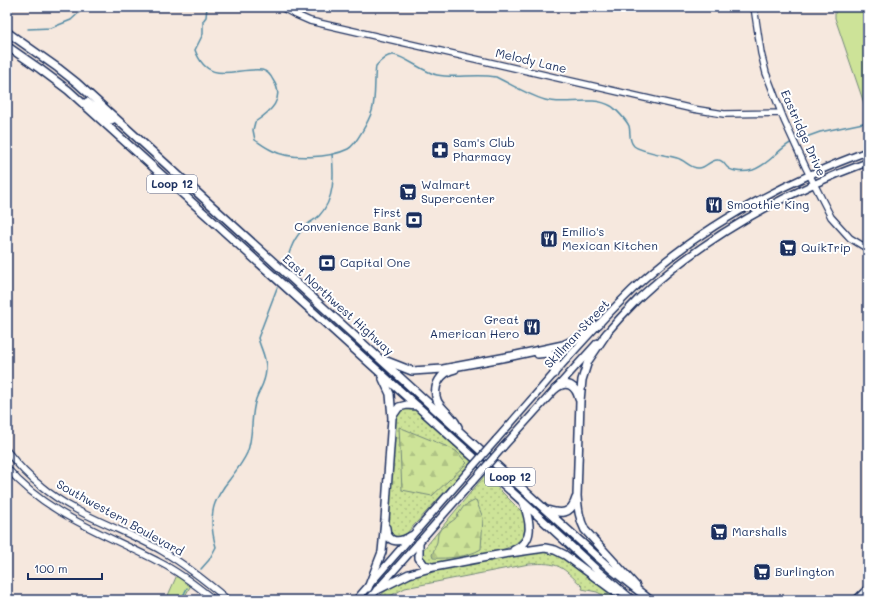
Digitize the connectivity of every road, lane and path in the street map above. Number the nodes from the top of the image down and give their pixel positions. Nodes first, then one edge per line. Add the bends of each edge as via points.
1 (281, 7) edge
2 (754, 7) edge
3 (7, 32) edge
4 (7, 46) edge
5 (76, 97) junction
6 (781, 112) junction
7 (115, 118) junction
8 (868, 151) edge
9 (868, 162) edge
10 (809, 174) junction
11 (814, 183) junction
12 (710, 230) junction
13 (716, 238) junction
14 (868, 249) edge
15 (295, 296) junction
16 (324, 308) junction
17 (599, 324) junction
18 (607, 333) junction
19 (380, 358) junction
20 (381, 374) junction
21 (554, 374) junction
22 (555, 389) junction
23 (580, 401) junction
24 (417, 406) junction
25 (392, 418) junction
26 (463, 434) junction
27 (7, 451) edge
28 (7, 468) edge
29 (577, 496) junction
30 (523, 502) junction
31 (545, 510) junction
32 (385, 520) junction
33 (411, 536) junction
34 (419, 543) junction
35 (503, 554) junction
36 (177, 561) junction
37 (434, 567) junction
38 (172, 569) junction
39 (368, 588) junction
40 (868, 588) edge
41 (377, 590) junction
42 (642, 594) junction
43 (631, 599) edge
44 (214, 600) edge
45 (228, 600) edge
46 (356, 600) edge
47 (368, 600) edge
48 (650, 600) edge
49 (856, 600) edge

1 - 6 street, Melody Lane via 310,21 693,109 724,114
2 - 6 street, Eastridge Drive via 763,62
3 - 7 main road, East Northwest Highway / Loop 12 via 66,74
4 - 5 main road, East Northwest Highway / Loop 12
5 - 7 main road via 89,102 108,119
5 - 15 main road, East Northwest Highway / Loop 12
6 - 10 street, Eastridge Drive
7 - 16 main road, East Northwest Highway / Loop 12
8 - 10 main road, Skillman Street
9 - 11 main road, Skillman Street
10 - 11 street, Eastridge Drive
10 - 12 main road, Skillman Street via 752,203
11 - 13 main road, Skillman Street via 768,206
11 - 14 street, Eastridge Drive via 825,208 834,220 850,238
12 - 13 main road
12 - 17 main road, Skillman Street via 646,278
13 - 18 main road, Skillman Street via 648,290
15 - 16 main road via 302,297 320,311
15 - 20 main road, East Northwest Highway / Loop 12
16 - 19 main road, East Northwest Highway / Loop 12
17 - 19 main road via 563,345 443,369 412,370
17 - 21 main road, Skillman Street
18 - 22 main road, Skillman Street
18 - 23 main road via 587,365 582,380
19 - 26 main road, East Northwest Highway / Loop 12
20 - 24 main road, East Northwest Highway / Loop 12
20 - 25 main road via 389,389
21 - 26 main road via 556,359 547,353 451,370 440,378 436,392 437,401 453,418
21 - 33 main road, Skillman Street, bridge
22 - 23 main road via 562,384 571,385
22 - 34 main road, Skillman Street, bridge
23 - 29 main road
24 - 25 main road via 399,407
24 - 30 main road, East Northwest Highway / Loop 12
25 - 32 main road
26 - 31 main road, East Northwest Highway / Loop 12
27 - 36 street, Southwestern Boulevard via 31,477 56,497
28 - 38 street, Southwestern Boulevard via 25,487 59,512
29 - 31 main road via 568,511 560,513
29 - 42 main road via 581,523 585,530
30 - 35 main road via 529,518 528,537 519,548
30 - 43 main road, East Northwest Highway / Loop 12
31 - 42 main road, East Northwest Highway / Loop 12
32 - 33 main road via 386,531 391,539 400,541
32 - 39 main road via 382,552
33 - 39 main road, Skillman Street
34 - 37 main road via 420,561 424,565
34 - 41 main road, Skillman Street
35 - 37 main road
35 - 43 main road via 545,548 555,550 573,560 617,593
36 - 38 street
36 - 45 street, Southwestern Boulevard
37 - 41 main road via 409,574
38 - 44 street, Southwestern Boulevard
39 - 46 main road, Skillman Street
40 - 49 main road
41 - 47 main road, Skillman Street
42 - 48 main road, East Northwest Highway / Loop 12

